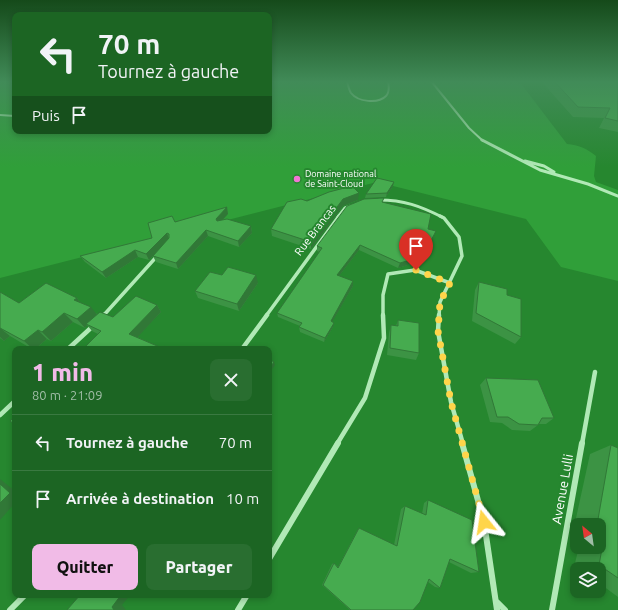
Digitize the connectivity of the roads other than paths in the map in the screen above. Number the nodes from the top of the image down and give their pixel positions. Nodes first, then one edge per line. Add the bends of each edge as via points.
1 (455, 109) edge
2 (0, 115) edge
3 (12, 116) edge
4 (521, 160) junction
5 (556, 174) junction
6 (618, 196) edge
7 (370, 201) edge
8 (357, 203) edge
9 (159, 254) edge
10 (450, 283) junction
11 (71, 346) edge
12 (244, 346) edge
13 (595, 372) dead end
14 (12, 404) edge
15 (0, 415) edge
16 (272, 554) edge
17 (22, 598) edge
18 (245, 598) edge
19 (497, 602) junction
20 (10, 610) edge
21 (238, 610) edge
22 (497, 610) edge
23 (505, 610) edge
24 (552, 610) edge

1 - 4 street via 475,134
2 - 3 street
4 - 5 street via 540,170
4 - 5 street via 539,163
5 - 6 street
7 - 10 street via 390,200 418,205 444,218 459,237 462,256
8 - 12 street, Rue Brancas via 345,208
9 - 11 street via 103,316
10 - 16 street via 416,270 388,274 383,295 384,338 365,398
10 - 19 street via 440,302 438,331 451,402 484,522
13 - 24 street, Avenue Lulli
14 - 15 street
17 - 20 street
18 - 21 street
19 - 22 street
19 - 23 street

